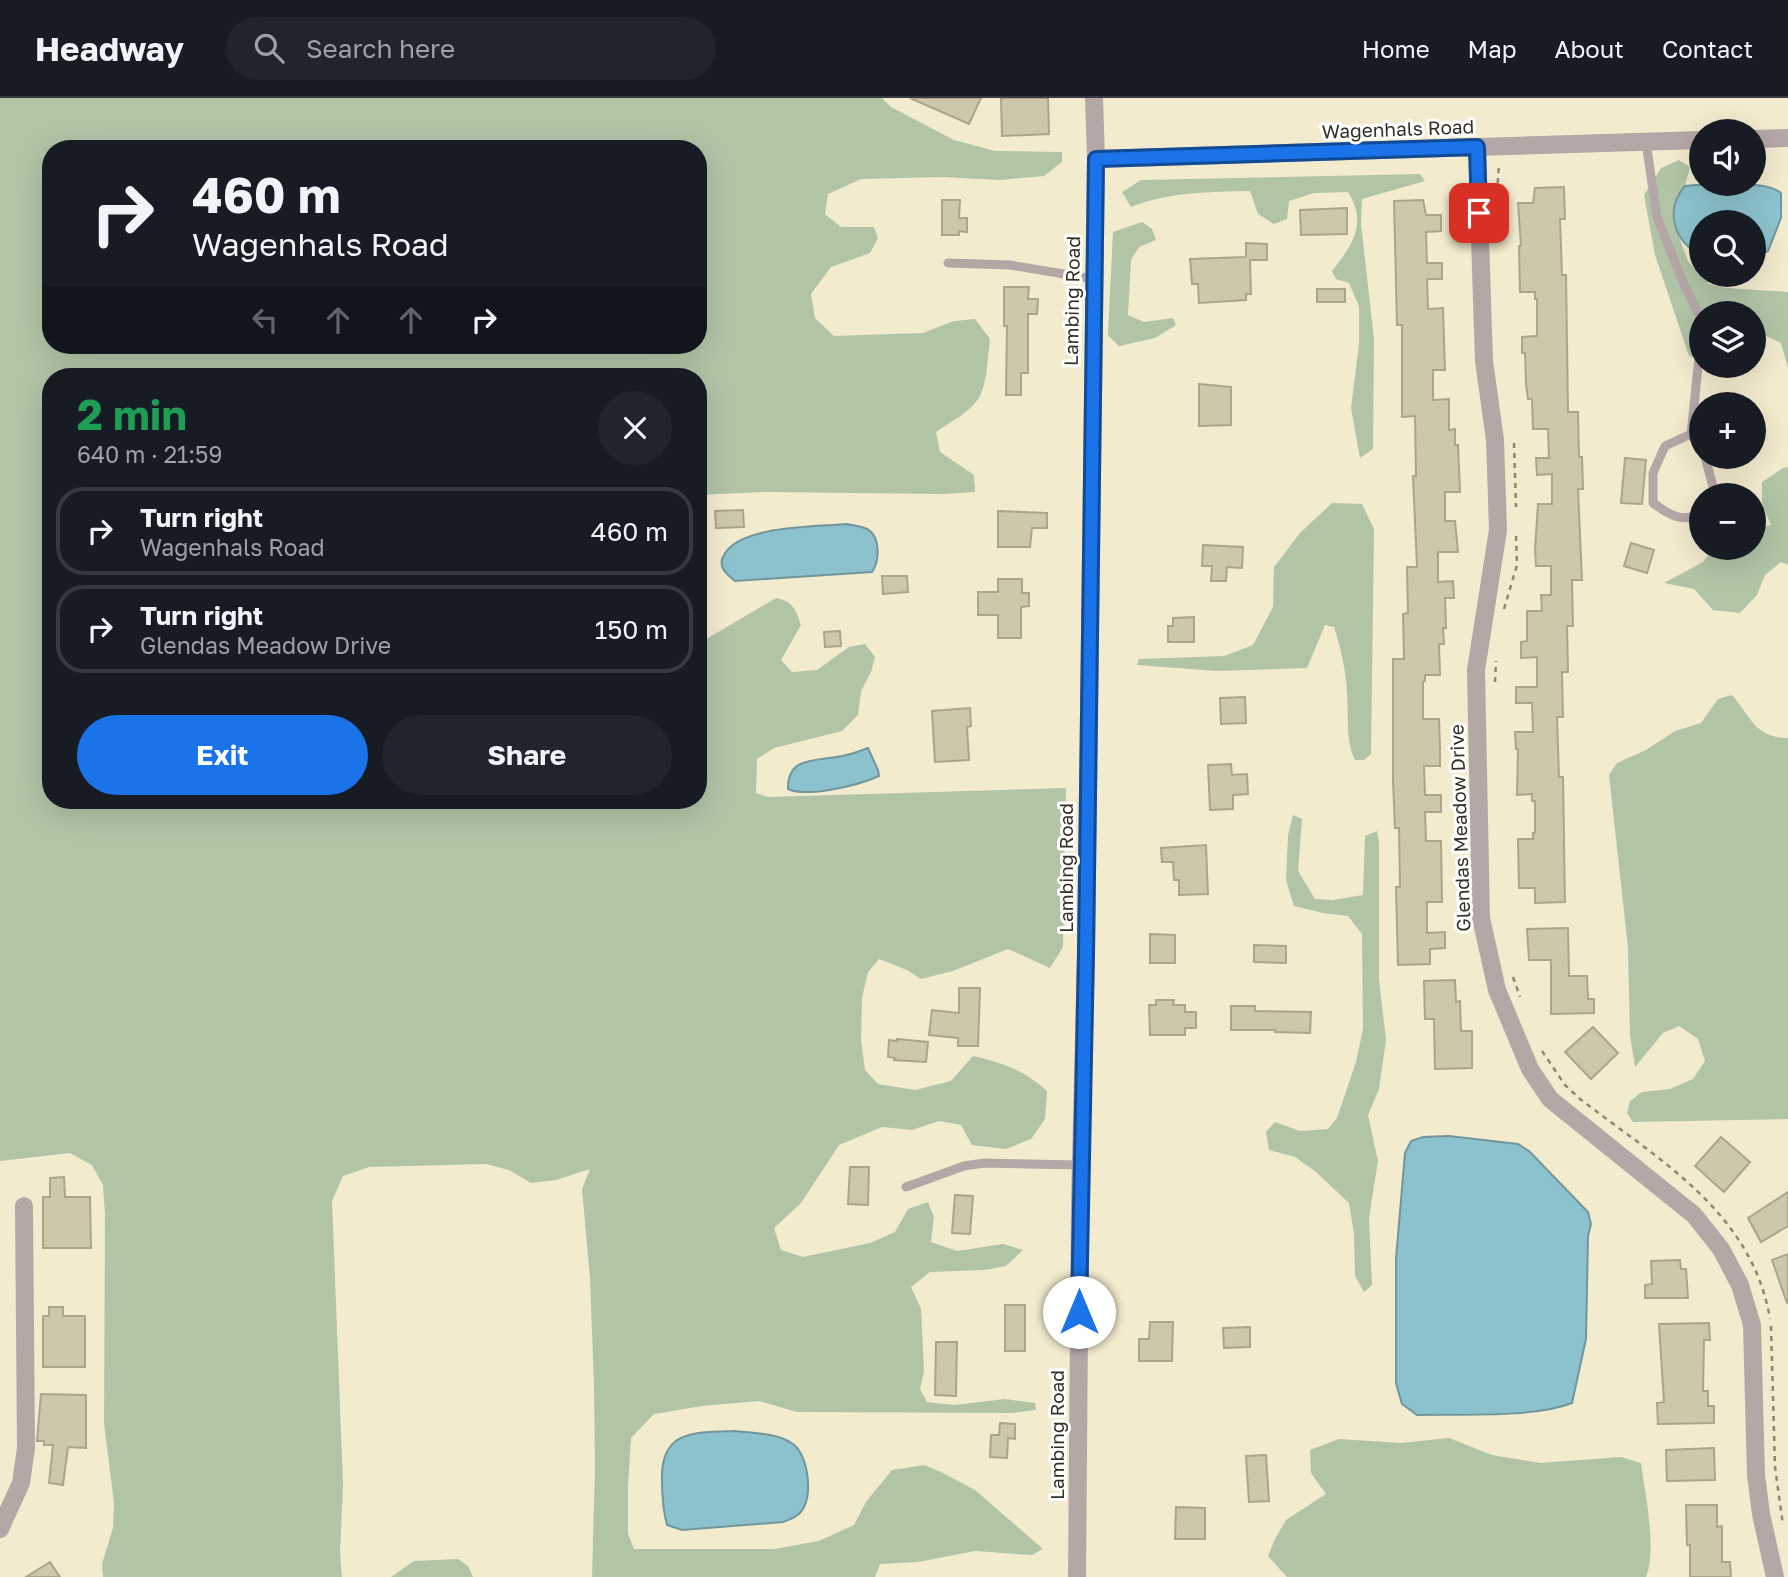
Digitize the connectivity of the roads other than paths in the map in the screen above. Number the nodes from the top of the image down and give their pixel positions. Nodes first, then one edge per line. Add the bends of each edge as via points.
1 (1094, 98) edge
2 (1788, 138) edge
3 (1766, 139) edge
4 (1689, 140) edge
5 (1646, 142) junction
6 (1477, 147) junction
7 (1096, 159) junction
8 (948, 264) dead end
9 (1094, 279) junction
10 (1692, 301) edge
11 (1689, 436) edge
12 (1689, 517) edge
13 (1080, 1165) junction
14 (906, 1186) dead end
15 (24, 1206) dead end
16 (0, 1529) edge
17 (1779, 1568) edge
18 (1077, 1577) edge

1 - 7 street, Lambing Road
2 - 3 street
4 - 5 street, Wagenhals Road
5 - 6 street, Wagenhals Road
5 - 10 lane via 1657,216
6 - 7 street, Wagenhals Road
6 - 17 street, Glendas Meadow Drive via 1484,361 1495,440 1498,530 1476,670 1481,918 1497,990 1530,1069 1550,1099 1694,1215 1721,1249 1740,1285 1752,1325 1760,1514
7 - 9 street, Lambing Road
8 - 9 lane via 1010,265
9 - 13 street, Lambing Road
11 - 12 lane via 1665,446 1653,473 1653,503 1672,517
13 - 14 lane via 984,1163
13 - 18 street, Lambing Road
15 - 16 street via 26,1448 21,1483

